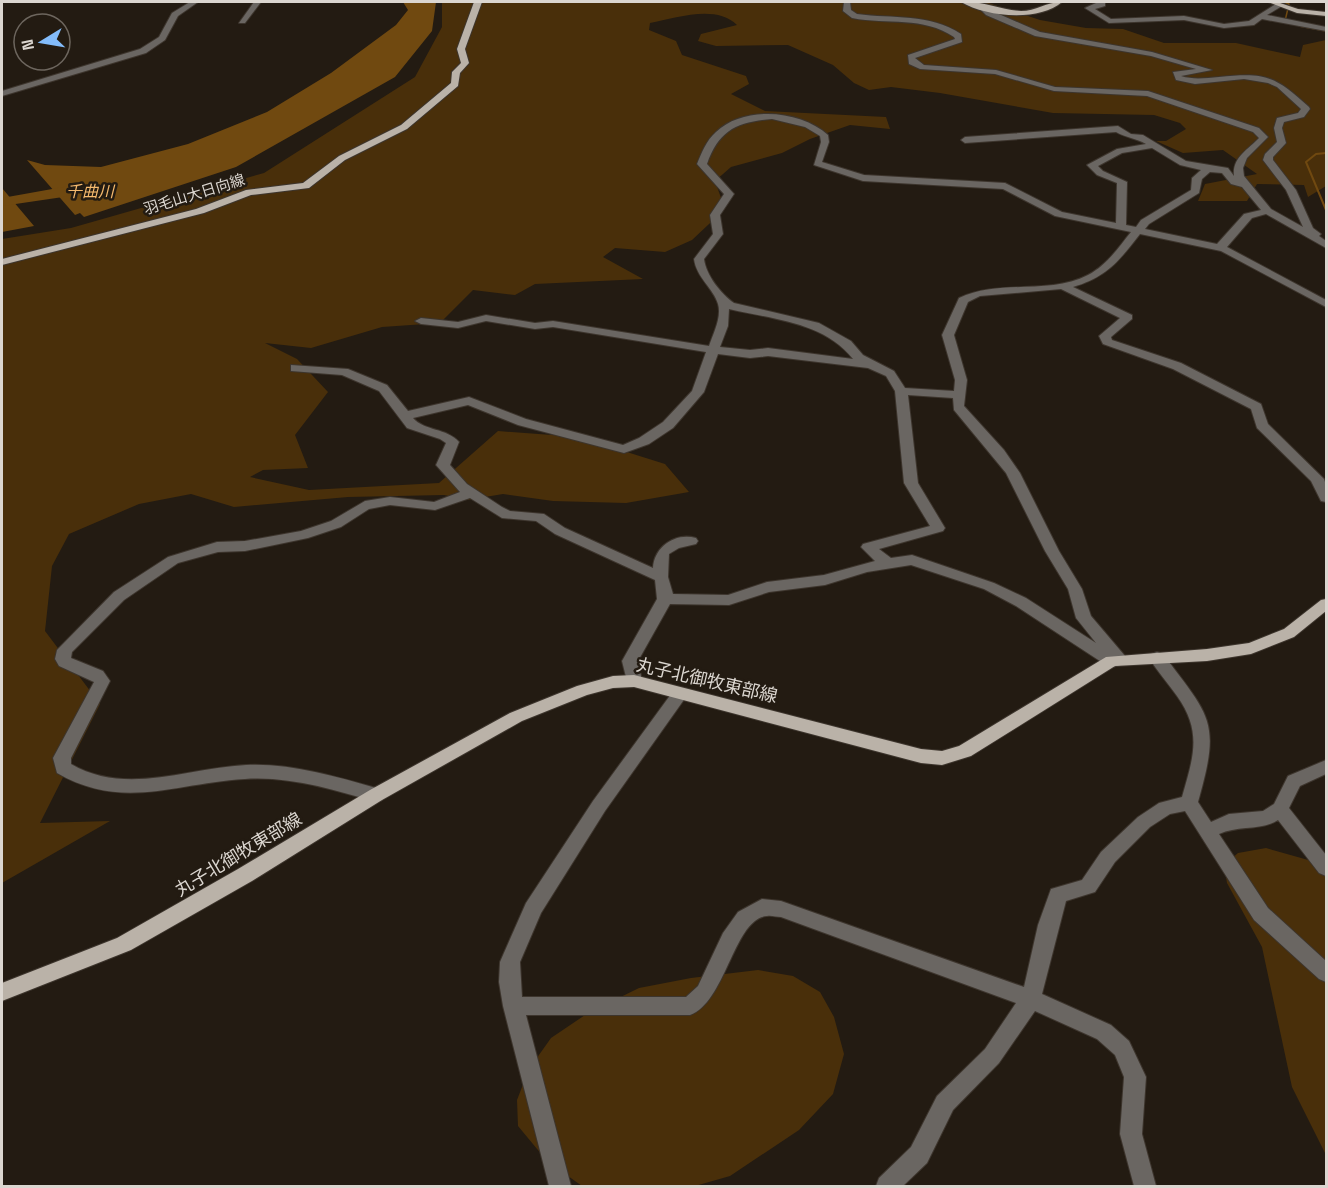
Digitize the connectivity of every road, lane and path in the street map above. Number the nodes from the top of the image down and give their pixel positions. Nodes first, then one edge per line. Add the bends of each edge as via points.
1 (194, 2) edge
2 (257, 2) edge
3 (478, 2) edge
4 (847, 2) edge
5 (965, 2) edge
6 (1058, 2) edge
7 (1099, 2) edge
8 (1276, 3) edge
9 (986, 7) junction
10 (1326, 14) edge
11 (1260, 16) junction
12 (242, 21) dead end
13 (1326, 29) edge
14 (2, 94) edge
15 (965, 140) dead end
16 (1151, 146) junction
17 (1208, 169) junction
18 (1244, 184) junction
19 (1267, 211) junction
20 (1121, 227) junction
21 (1139, 230) junction
22 (1326, 240) edge
23 (1326, 245) edge
24 (1220, 248) junction
25 (2, 262) edge
26 (1063, 285) junction
27 (724, 302) junction
28 (1326, 304) edge
29 (421, 321) dead end
30 (713, 350) junction
31 (871, 365) junction
32 (295, 368) dead end
33 (901, 391) junction
34 (958, 395) junction
35 (404, 416) junction
36 (471, 493) junction
37 (1326, 498) edge
38 (691, 541) dead end
39 (887, 563) junction
40 (661, 577) junction
41 (665, 599) junction
42 (1326, 604) edge
43 (1157, 658) junction
44 (1115, 661) junction
45 (634, 681) junction
46 (680, 694) junction
47 (1326, 767) edge
48 (376, 795) junction
49 (1189, 803) junction
50 (1280, 809) junction
51 (1207, 832) junction
52 (1326, 868) edge
53 (1326, 973) edge
54 (2, 992) edge
55 (1031, 999) junction
56 (513, 1006) junction
57 (560, 1186) edge
58 (887, 1186) edge
59 (1145, 1186) edge

1 - 14 street via 175,15 162,38 143,51
2 - 12 street
3 - 25 main road, 羽毛山大日向線 via 461,49 465,63 456,72 455,84 404,127 348,154 306,186 249,192 200,211
4 - 18 street via 847,11 855,16 922,21 958,36 959,40 951,44 911,57 912,62 923,67 996,72 1054,89 1148,94 1248,126 1260,133 1263,140 1239,164
5 - 9 main road
6 - 9 main road via 1040,11
7 - 11 street via 1102,4 1089,8 1091,12 1118,22 1184,18 1224,26 1251,23
8 - 10 main road
8 - 11 street
9 - 22 street via 989,13 1038,34 1152,54 1208,70 1176,74 1184,80 1208,82 1244,77 1280,85 1306,109 1301,115 1280,120 1282,143 1268,160 1291,190 1309,230
11 - 13 street
15 - 16 street via 1118,129
16 - 17 street via 1183,163
16 - 20 street via 1120,151 1092,165 1122,182
17 - 18 street via 1225,170 1234,182
17 - 21 street via 1197,178 1196,191 1145,222
18 - 19 street
19 - 23 street
19 - 24 street via 1248,216
20 - 21 street
20 - 27 street via 1051,211 1005,186 894,181 853,175 816,163 825,139 816,129 785,117 757,118 715,135 702,164 729,194 715,215 718,234 699,259 700,267
21 - 24 street
21 - 26 street via 1106,269
24 - 28 street
26 - 34 street via 982,292 963,300 948,335 961,380
26 - 37 street via 1128,317 1105,336 1107,342 1177,366 1257,407 1262,425 1317,480
27 - 30 street via 722,326
27 - 31 street via 741,310 815,325 847,343
29 - 30 street via 458,325 486,318 535,326 562,325
30 - 31 street via 768,352
30 - 35 street via 698,392 687,406 668,425 624,449 522,422 469,401
31 - 33 street via 890,374
32 - 35 street via 357,375 387,391
33 - 34 street
33 - 39 street via 911,483 938,528 868,547
34 - 44 street via 962,414 1013,473 1075,589 1084,618
35 - 36 street via 412,425 453,442 443,465
36 - 40 street via 507,515 539,517 560,531
36 - 48 street via 435,506 390,501 365,505 336,524 303,535 217,547 173,560 119,596 65,650 65,662 97,675 102,681 62,758 63,768 74,777 108,786 270,772
38 - 40 street via 663,551
39 - 41 street via 825,580 767,587 729,600
39 - 44 street via 912,560 989,586
40 - 41 street
41 - 45 street via 630,661
42 - 43 main road, 丸子北御牧東部線 via 1289,633 1251,648
43 - 44 main road, 丸子北御牧東部線
43 - 49 street via 1196,713 1202,730 1201,755
44 - 46 main road, 丸子北御牧東部線 via 965,751 942,758 921,756
45 - 46 main road, 丸子北御牧東部線
45 - 48 main road, 丸子北御牧東部線 via 613,682 547,703 457,748
46 - 56 street via 599,806 533,909 510,962
47 - 50 street via 1294,781
48 - 54 main road, 丸子北御牧東部線 via 124,944
49 - 51 street
49 - 55 street via 1166,808 1144,822 1108,857 1088,886 1058,895
50 - 51 street via 1268,818 1229,821
50 - 52 street
51 - 53 street via 1261,914
55 - 56 street via 781,909 762,907 745,918 705,992 690,1006
55 - 58 street via 992,1056 945,1103 919,1155
55 - 59 street via 1104,1032 1122,1048 1135,1077 1131,1134
56 - 57 street

